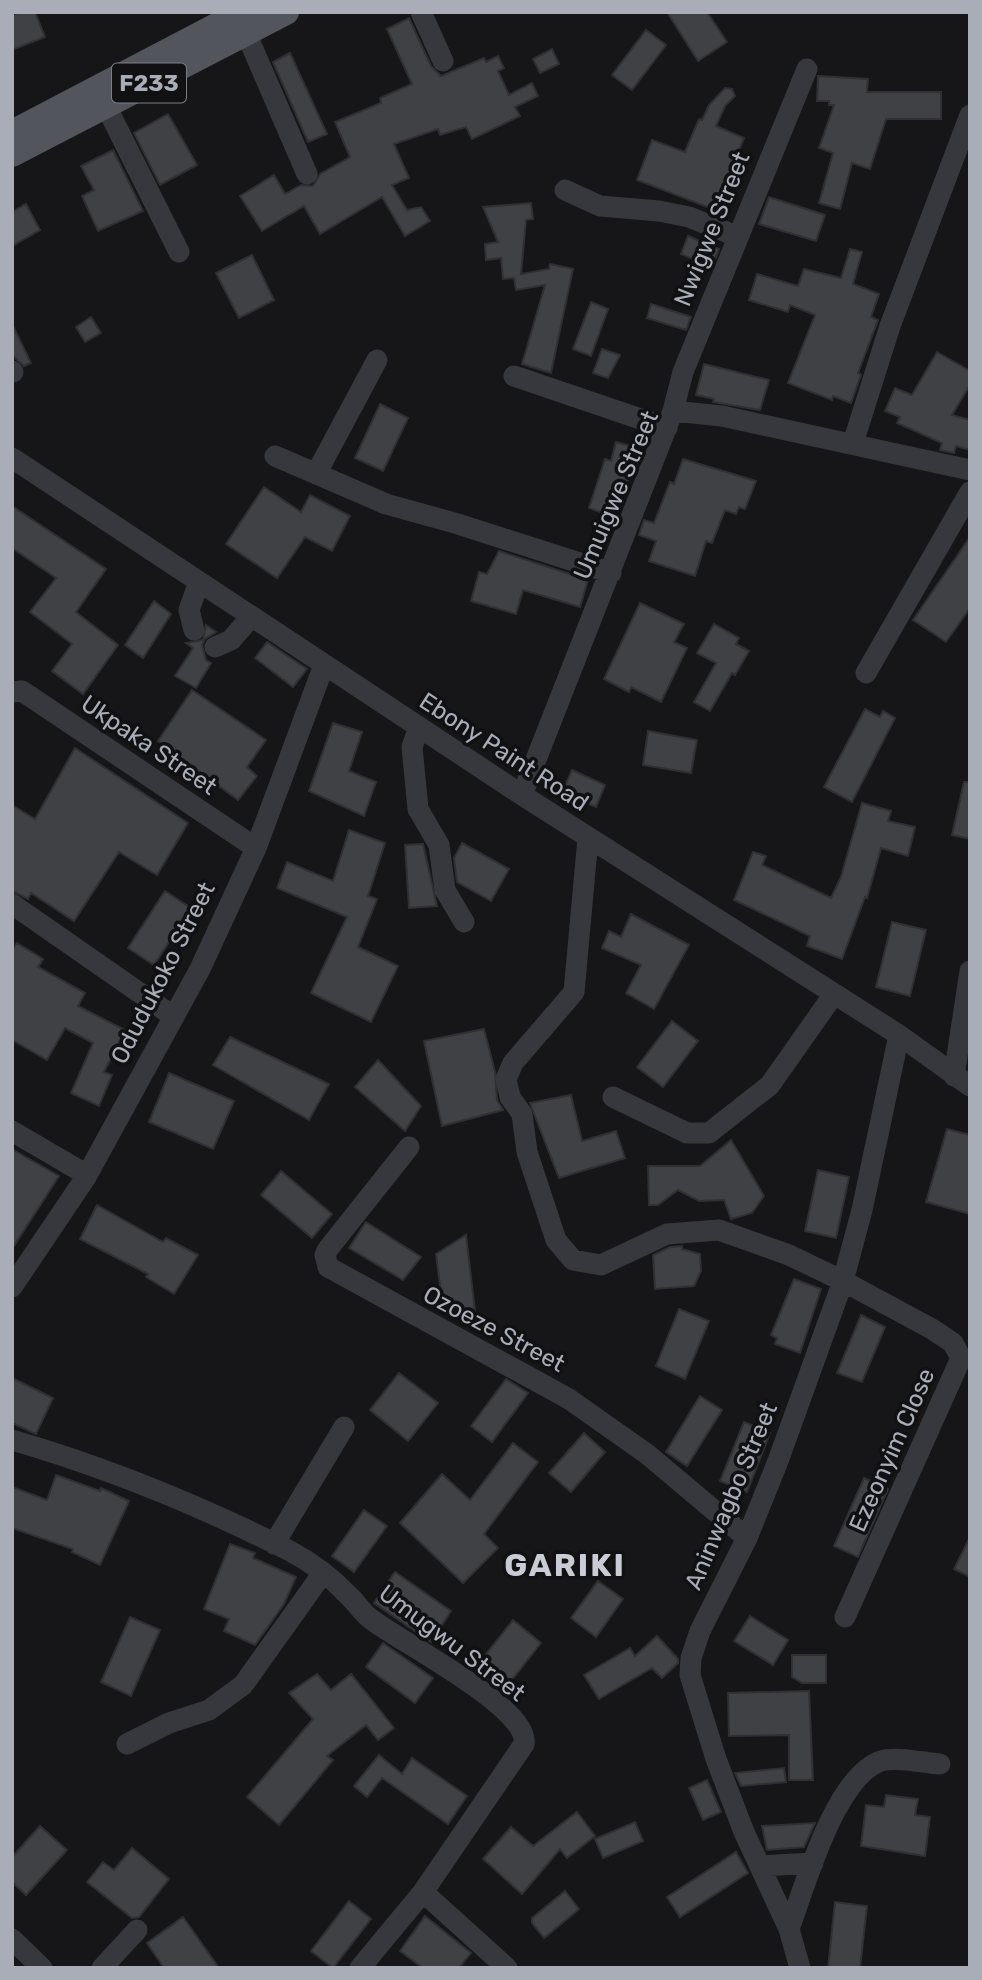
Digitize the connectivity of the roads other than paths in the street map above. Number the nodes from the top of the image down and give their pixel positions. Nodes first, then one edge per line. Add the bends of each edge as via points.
1 (286, 12) edge
2 (421, 12) edge
3 (244, 22) edge
4 (443, 61) dead end
5 (807, 69) dead end
6 (106, 106) junction
7 (970, 115) edge
8 (12, 133) edge
9 (12, 154) edge
10 (307, 174) dead end
11 (565, 190) dead end
12 (736, 236) junction
13 (179, 252) dead end
14 (377, 360) dead end
15 (514, 376) dead end
16 (670, 420) junction
17 (853, 443) junction
18 (275, 456) dead end
19 (12, 458) edge
20 (970, 470) edge
21 (316, 474) junction
22 (970, 492) edge
23 (611, 573) junction
24 (199, 582) junction
25 (251, 617) junction
26 (194, 631) dead end
27 (215, 647) dead end
28 (324, 665) junction
29 (866, 673) dead end
30 (12, 692) edge
31 (419, 727) junction
32 (522, 795) junction
33 (588, 838) junction
34 (256, 848) junction
35 (12, 904) edge
36 (464, 922) dead end
37 (970, 971) edge
38 (834, 994) junction
39 (173, 1016) junction
40 (899, 1035) junction
41 (962, 1081) edge
42 (613, 1097) dead end
43 (12, 1131) edge
44 (409, 1147) dead end
45 (87, 1175) junction
46 (843, 1281) junction
47 (12, 1287) edge
48 (344, 1427) dead end
49 (12, 1440) edge
50 (747, 1538) junction
51 (274, 1544) junction
52 (323, 1573) junction
53 (845, 1617) dead end
54 (127, 1744) dead end
55 (940, 1764) dead end
56 (813, 1863) junction
57 (760, 1866) junction
58 (423, 1892) junction
59 (789, 1929) junction
60 (137, 1930) dead end
61 (12, 1939) edge
62 (42, 1968) edge
63 (102, 1968) edge
64 (360, 1968) edge
65 (507, 1968) edge
66 (800, 1968) edge

1 - 3 main road, F233
2 - 4 street
3 - 6 main road, F233
3 - 8 main road, F233
3 - 10 street
5 - 12 street, Nwigwe Street
6 - 9 main road, F233
6 - 13 street
7 - 17 street via 895,313
11 - 12 street via 600,206 689,217
12 - 16 street, Nwigwe Street via 683,372
14 - 21 street
15 - 16 street
16 - 17 street, Umuigwe Street via 722,416
16 - 23 street, Umuigwe Street
17 - 20 street, Umuigwe Street
18 - 21 street
19 - 24 street, Ebony Paint Road
21 - 23 street via 386,504
22 - 29 street
23 - 32 street, Umuigwe Street
24 - 25 street, Ebony Paint Road
24 - 26 street via 189,610
25 - 27 street via 231,640
25 - 28 street, Ebony Paint Road
28 - 31 street, Ebony Paint Road
28 - 34 street, Odudukoko Street
30 - 34 street, Ukpaka Street via 22,691
31 - 32 street, Ebony Paint Road
31 - 36 street via 412,747 418,809 439,845 445,890
32 - 33 street, Ebony Paint Road
33 - 38 street, Ebony Paint Road
33 - 46 street via 574,992 513,1063 506,1079 510,1097 522,1114 527,1152 556,1240 573,1260 601,1265 667,1234 719,1230 789,1255
34 - 39 street, Odudukoko Street
35 - 39 street
37 - 41 street
38 - 40 street, Ebony Paint Road
38 - 42 street via 769,1086 709,1133 687,1133
39 - 45 street, Odudukoko Street
40 - 41 street, Ebony Paint Road
40 - 46 street, Aninwagbo Street
43 - 45 street
44 - 50 street, Ozoeze Street via 328,1249 328,1267 579,1405 648,1454
45 - 47 street, Odudukoko Street
46 - 50 street, Aninwagbo Street
46 - 53 street, Ezeonyim Close via 932,1329 953,1343 961,1358
48 - 51 street
49 - 51 street, Umugwu Street via 145,1487
50 - 57 street, Aninwagbo Street via 700,1631 690,1675 716,1759
51 - 52 street, Umugwu Street
52 - 54 street via 243,1685 209,1710
52 - 58 street, Umugwu Street via 371,1619 494,1700 522,1731 524,1744
55 - 56 street via 883,1760 867,1769 846,1793
56 - 57 street
56 - 59 street
57 - 59 street, Aninwagbo Street
58 - 64 street, Umugwu Street
58 - 65 street
59 - 66 street, Aninwagbo Street
60 - 63 street
61 - 62 street

